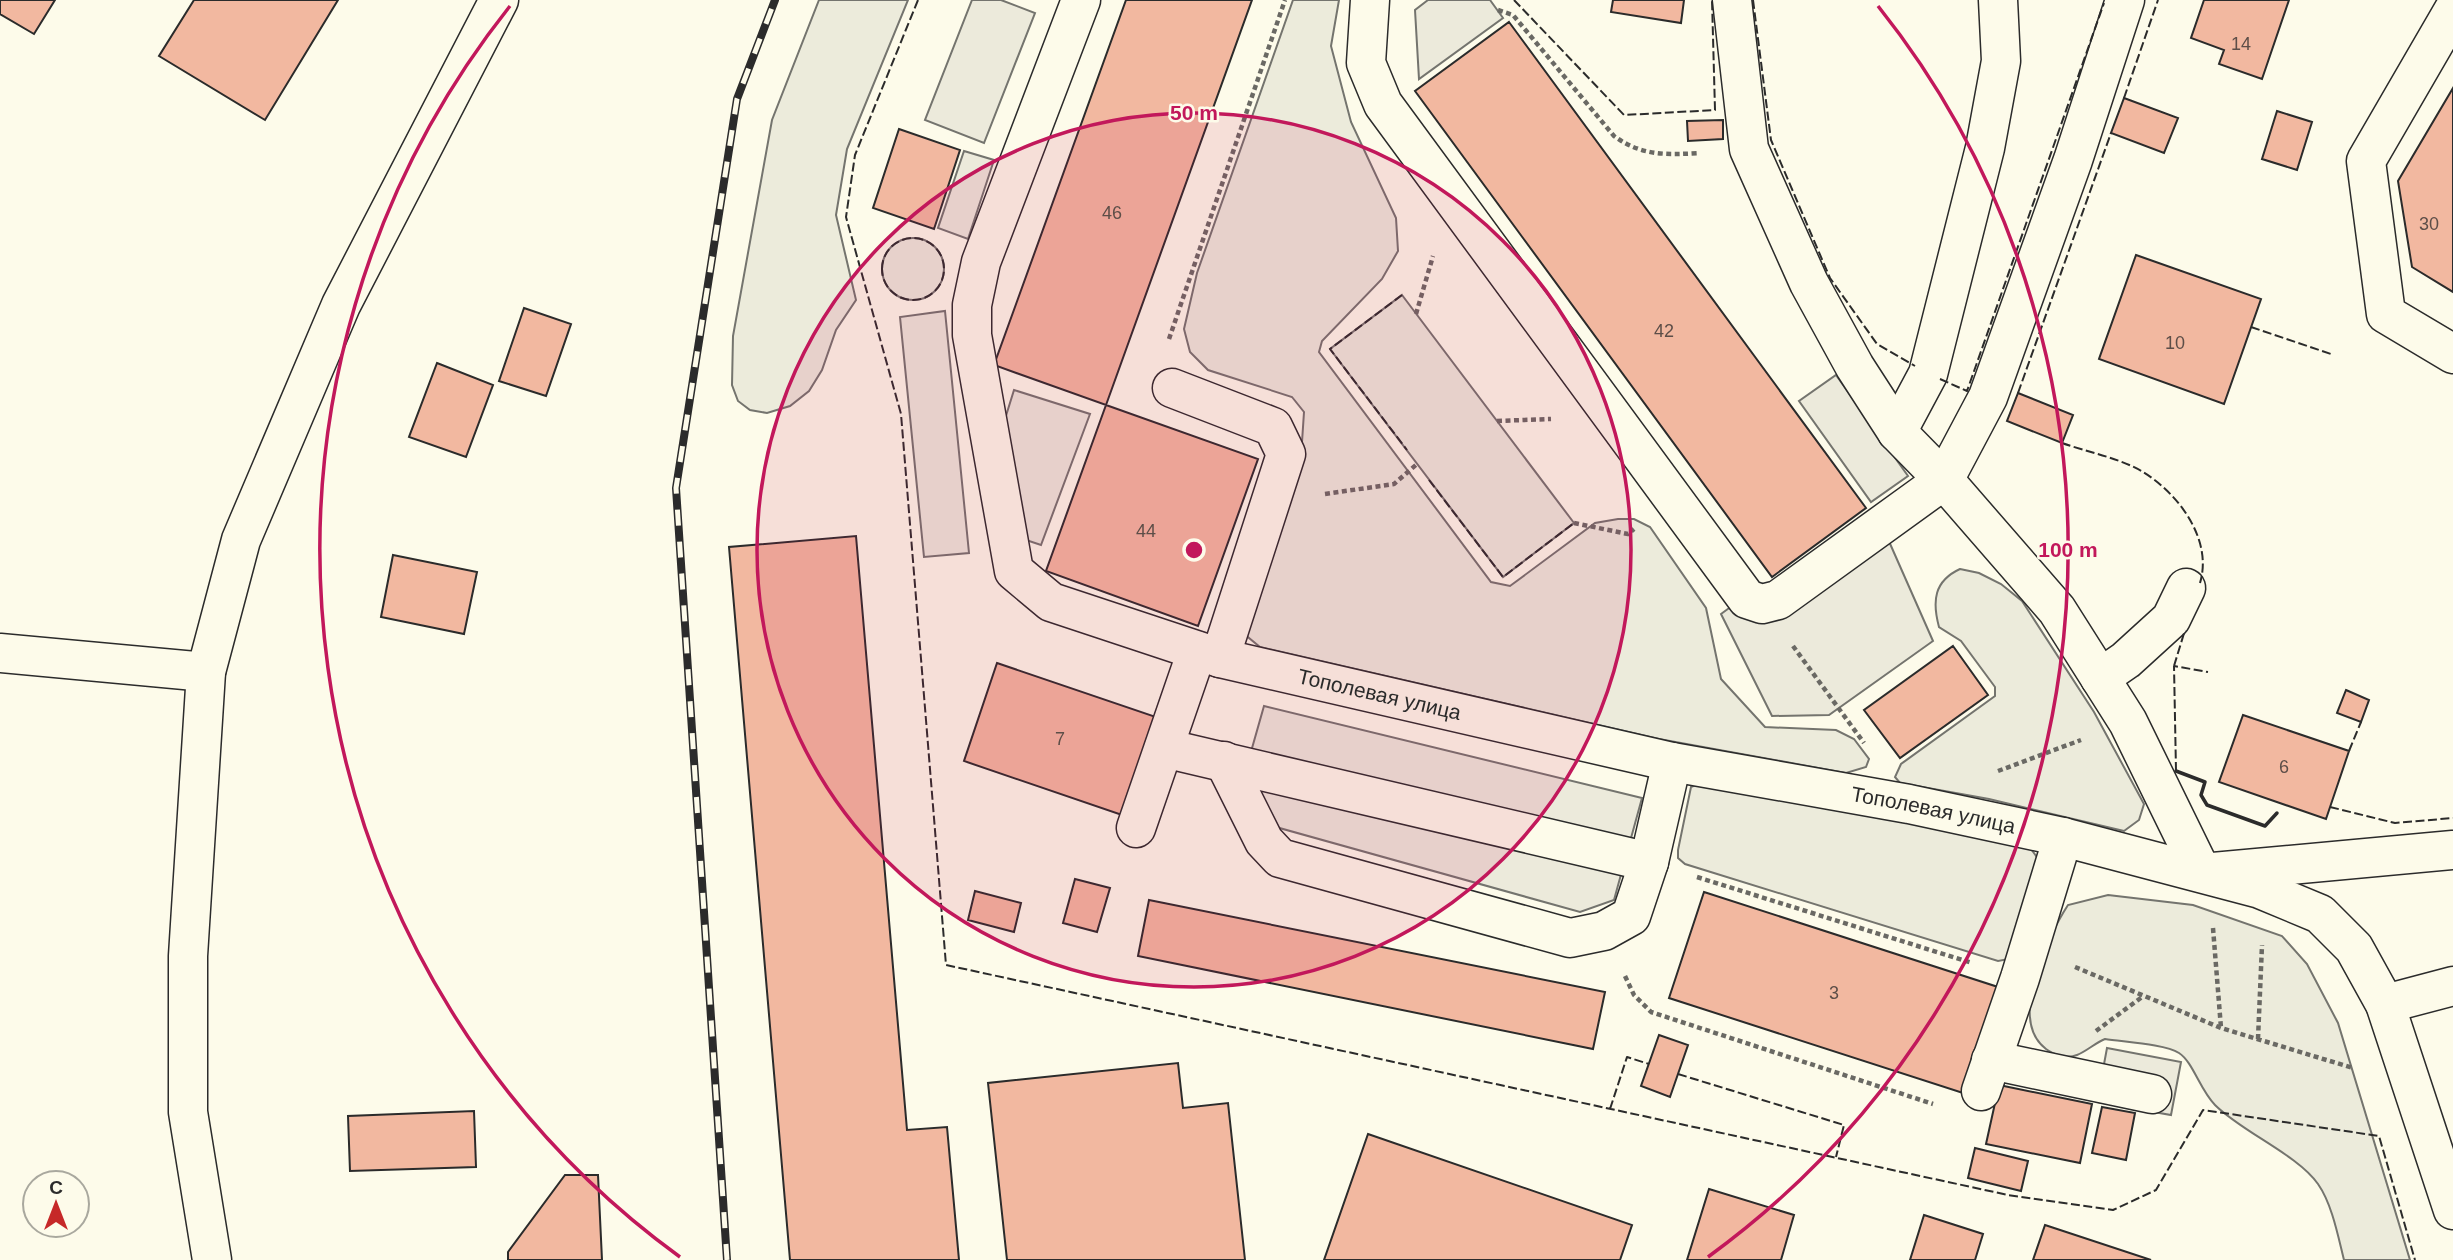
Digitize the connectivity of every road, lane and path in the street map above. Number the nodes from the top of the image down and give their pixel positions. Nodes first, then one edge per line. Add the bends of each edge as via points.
1 (499, 0) edge
2 (1081, 0) edge
3 (1285, 0) edge
4 (1370, 0) edge
5 (1732, 0) edge
6 (1998, 0) edge
7 (2125, 0) edge
8 (1498, 10) dead end
9 (2453, 10) edge
10 (1749, 149) junction
11 (2453, 354) edge
12 (1172, 388) joint
13 (1897, 432) junction
14 (1418, 464) dead end
15 (1944, 480) junction
16 (1574, 523) dead end
17 (1261, 530) junction
18 (1628, 534) dead end
19 (2186, 588) dead end
20 (1778, 600) junction
21 (0, 653) edge
22 (1209, 655) junction
23 (206, 672) junction
24 (2099, 678) junction
25 (2128, 722) junction
26 (1164, 748) junction
27 (1224, 761) junction
28 (1672, 762) junction
29 (1986, 775) dead end
30 (1909, 804) junction
31 (1136, 828) dead end
32 (2063, 837) junction
33 (2453, 849) edge
34 (1649, 862) junction
35 (2202, 873) junction
36 (2260, 889) junction
37 (1604, 931) junction
38 (2024, 962) junction
39 (2453, 986) edge
40 (2385, 1004) junction
41 (2221, 1028) junction
42 (2258, 1039) junction
43 (2415, 1093) junction
44 (2152, 1094) dead end
45 (1945, 1109) dead end
46 (2453, 1210) edge
47 (212, 1260) edge

1 - 23 street via 341,305 241,540
2 - 22 street, Тополевая улица via 981,262 972,305 972,335 1011,558 1014,571 1051,602
3 - 12 path via 1162,359 1164,377
4 - 20 street via 1366,63 1383,104 1747,599 1762,604
5 - 10 street
6 - 13 street via 2001,61 1985,148 1928,374
7 - 15 street via 1988,397
8 - 10 path via 1514,15 1614,136 1630,148 1672,155
9 - 11 street via 2366,161 2386,314
10 - 13 street via 1809,283
12 - 17 street via 1273,427 1286,454
13 - 15 street
14 - 17 path via 1394,484 1325,494
15 - 20 street
15 - 24 street via 2057,610
16 - 18 path
17 - 22 street
19 - 24 street via 2171,620
20 - 30 path via 1779,627
21 - 23 street
22 - 26 street
22 - 28 street, Тополевая улица
23 - 47 street via 188,956 188,1112
24 - 25 street
25 - 29 path
25 - 35 street
26 - 27 street
26 - 31 street
27 - 34 street
27 - 37 street via 1264,841 1280,858 1570,938
28 - 30 street, Тополевая улица
28 - 34 street
30 - 32 street, Тополевая улица
32 - 35 street, Тополевая улица
32 - 38 street
33 - 35 street
34 - 37 street via 1631,916
34 - 38 path
35 - 36 street, Тополевая улица
35 - 41 path via 2217,952
36 - 40 street, Тополевая улица via 2320,914 2354,948
36 - 42 path
37 - 45 path via 1634,995 1651,1012
38 - 41 path
38 - 44 street via 1986,1076
39 - 40 street
40 - 43 street, Тополевая улица
41 - 42 path
42 - 43 path via 2332,1060
43 - 46 street, Тополевая улица

